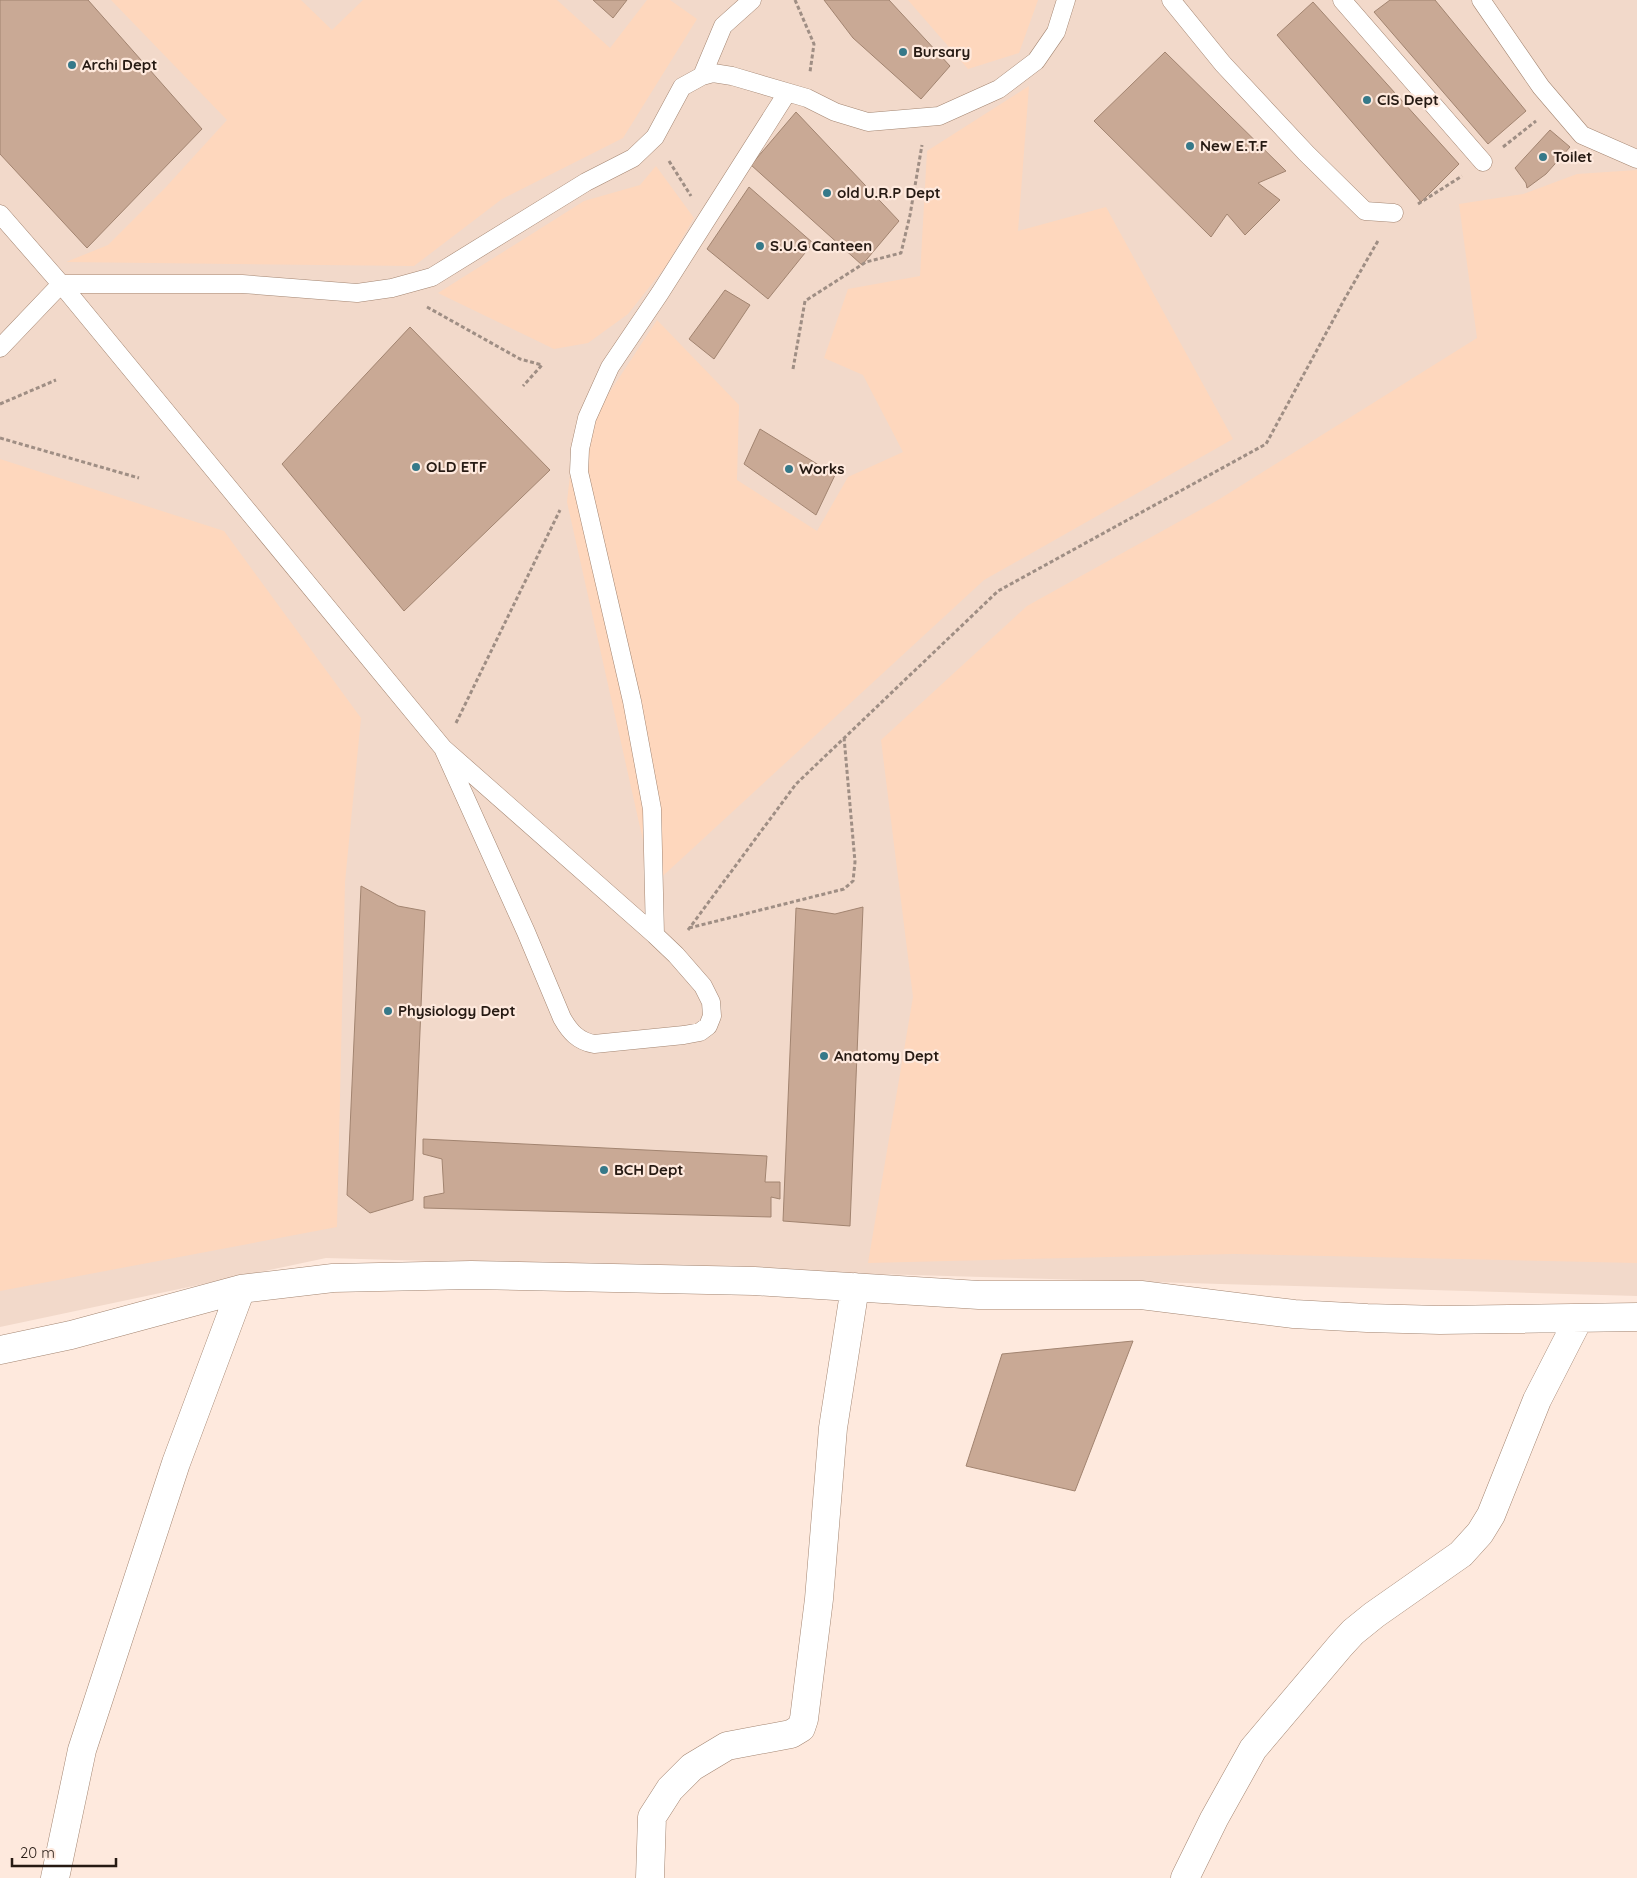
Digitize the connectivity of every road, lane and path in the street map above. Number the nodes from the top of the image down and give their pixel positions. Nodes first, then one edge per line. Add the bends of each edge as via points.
1 (752, 0) edge
2 (795, 0) edge
3 (1066, 0) edge
4 (1171, 0) edge
5 (1342, 0) edge
6 (1481, 0) edge
7 (702, 76) junction
8 (787, 93) junction
9 (807, 98) junction
10 (1559, 107) junction
11 (939, 116) junction
12 (655, 137) junction
13 (1637, 159) edge
14 (1483, 162) junction
15 (1394, 213) junction
16 (0, 214) edge
17 (706, 220) junction
18 (62, 284) junction
19 (392, 288) junction
20 (0, 348) edge
21 (793, 369) dead end
22 (56, 380) dead end
23 (523, 386) dead end
24 (0, 404) edge
25 (0, 438) edge
26 (579, 472) junction
27 (139, 478) dead end
28 (844, 737) junction
29 (443, 748) junction
30 (688, 928) junction
31 (655, 935) junction
32 (676, 955) junction
33 (855, 1287) junction
34 (241, 1289) junction
35 (1637, 1317) edge
36 (1578, 1318) junction
37 (0, 1350) edge
38 (54, 1878) edge
39 (650, 1878) edge
40 (1185, 1878) edge

1 - 7 lane via 723,26
2 - 9 path via 814,44
3 - 11 lane via 1056,32 1036,61 999,88
4 - 15 lane via 1223,64 1365,212
5 - 14 lane
6 - 10 lane via 1540,86
7 - 8 lane via 713,73 732,76
7 - 12 lane via 682,88
8 - 9 lane
8 - 17 lane
9 - 11 lane via 835,112 868,122
10 - 13 lane via 1582,135
10 - 14 path
11 - 21 path via 924,138 901,252 866,262 805,301
12 - 17 path
12 - 19 lane via 633,158 586,182 432,277
14 - 15 path via 1422,202
15 - 28 path via 1266,444 998,591
16 - 18 lane
17 - 26 lane via 610,367 587,418 580,448
18 - 19 lane via 242,284 357,292
18 - 20 lane
18 - 29 lane
19 - 23 path via 520,359 542,365
22 - 24 path
25 - 27 path
26 - 29 path
26 - 31 lane via 632,701 652,809
28 - 30 path via 796,784
28 - 30 path via 855,862 852,881 844,889
29 - 31 lane
29 - 32 lane via 562,1018 577,1037 594,1044 684,1035 700,1032 708,1026 712,1002 703,986
30 - 32 path
31 - 32 lane
33 - 34 street via 471,1275 333,1278
33 - 36 street via 979,1295 1141,1295 1294,1314 1367,1318
33 - 39 street via 833,1428 819,1599 804,1719 800,1728 791,1734 727,1746 692,1767 670,1789 652,1817
34 - 37 street via 71,1335
34 - 38 street via 176,1463 82,1750
35 - 36 street
36 - 40 street via 1537,1400 1491,1515 1480,1533 1461,1554 1374,1615 1341,1644 1253,1749

